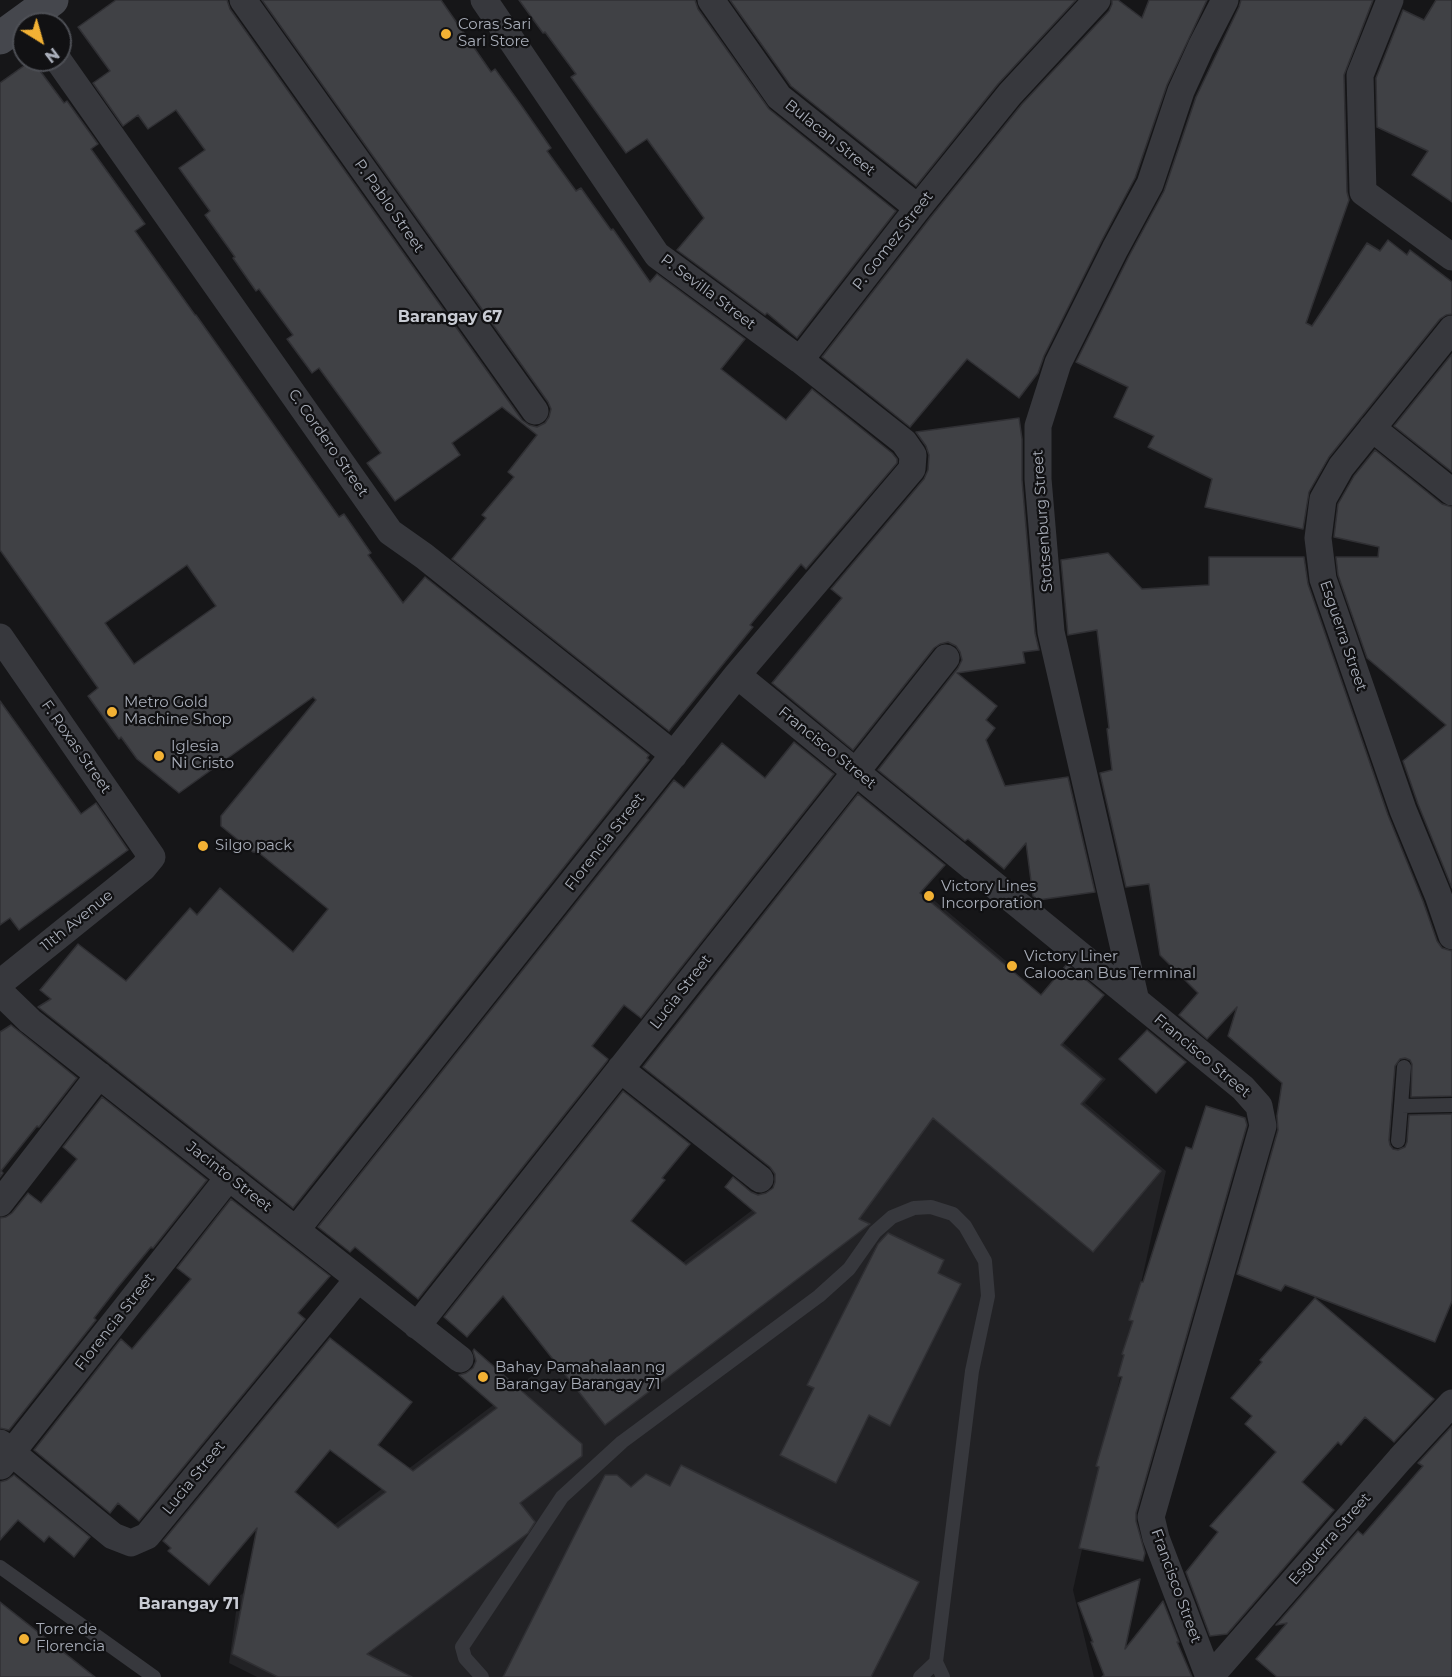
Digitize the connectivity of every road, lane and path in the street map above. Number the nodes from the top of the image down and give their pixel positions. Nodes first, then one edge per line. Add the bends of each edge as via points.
1 (243, 0) edge
2 (484, 0) edge
3 (711, 0) edge
4 (1097, 0) edge
5 (1225, 0) edge
6 (1390, 0) edge
7 (66, 72) edge
8 (918, 208) junction
9 (1452, 257) edge
10 (1452, 328) edge
11 (800, 360) junction
12 (535, 411) dead end
13 (1372, 428) junction
14 (913, 455) joint
15 (1452, 492) edge
16 (0, 637) edge
17 (946, 658) dead end
18 (737, 675) junction
19 (674, 755) junction
20 (855, 772) junction
21 (152, 857) joint
22 (1452, 936) edge
23 (0, 983) edge
24 (0, 992) edge
25 (1136, 1001) junction
26 (1404, 1067) dead end
27 (620, 1069) junction
28 (99, 1075) junction
29 (1452, 1105) edge
30 (1401, 1106) junction
31 (1398, 1141) dead end
32 (229, 1177) junction
33 (760, 1179) dead end
34 (0, 1203) edge
35 (296, 1230) junction
36 (358, 1279) junction
37 (417, 1326) junction
38 (460, 1359) dead end
39 (1452, 1403) edge
40 (4, 1454) edge
41 (0, 1567) edge
42 (936, 1662) junction
43 (154, 1677) edge
44 (482, 1677) edge
45 (920, 1677) edge
46 (943, 1677) edge
47 (1210, 1677) edge

1 - 12 street, P. Pablo Street
2 - 11 street, P. Sevilla Street via 657,255
3 - 8 street, Bulacan Street via 779,97
4 - 8 street, P. Gomez Street via 1010,94
5 - 25 street, Stotsenburg Street via 1181,91 1150,184 1058,363 1038,426 1038,479 1051,632
6 - 9 street via 1360,75 1362,192
7 - 19 street, C. Cordero Street via 390,532
8 - 11 street, P. Gomez Street
10 - 13 street, Esguerra Street
11 - 14 street, P. Sevilla Street via 904,442
13 - 15 street
13 - 22 street, Esguerra Street via 1341,467 1323,499 1318,538 1323,579 1403,810
14 - 18 street, Florencia Street via 912,469
16 - 21 street, F. Roxas Street
17 - 20 street, Lucia Street
18 - 19 street, Florencia Street
18 - 20 street, Francisco Street
19 - 35 street, Florencia Street
20 - 25 street, Francisco Street
20 - 27 street, Lucia Street
21 - 23 street, 11th Avenue
24 - 28 street, Jacinto Street
25 - 47 street, Francisco Street via 1244,1088 1259,1106 1263,1126 1151,1517
26 - 30 lane
27 - 33 street
27 - 37 street, Lucia Street
28 - 32 street, Jacinto Street
28 - 34 street
29 - 30 lane
30 - 31 lane
32 - 35 street, Jacinto Street
32 - 40 street, Florencia Street
35 - 36 street, Jacinto Street
36 - 37 street, Jacinto Street
36 - 40 street, Lucia Street via 147,1536 131,1544 113,1536
37 - 38 street, Jacinto Street
39 - 47 street, Esguerra Street
41 - 43 lane
42 - 44 lane via 972,1371 988,1296 985,1261 965,1226 953,1214 931,1207 915,1208 892,1217 875,1232 849,1269 819,1296 622,1442 562,1497 462,1647 465,1658
42 - 45 lane
42 - 46 lane

